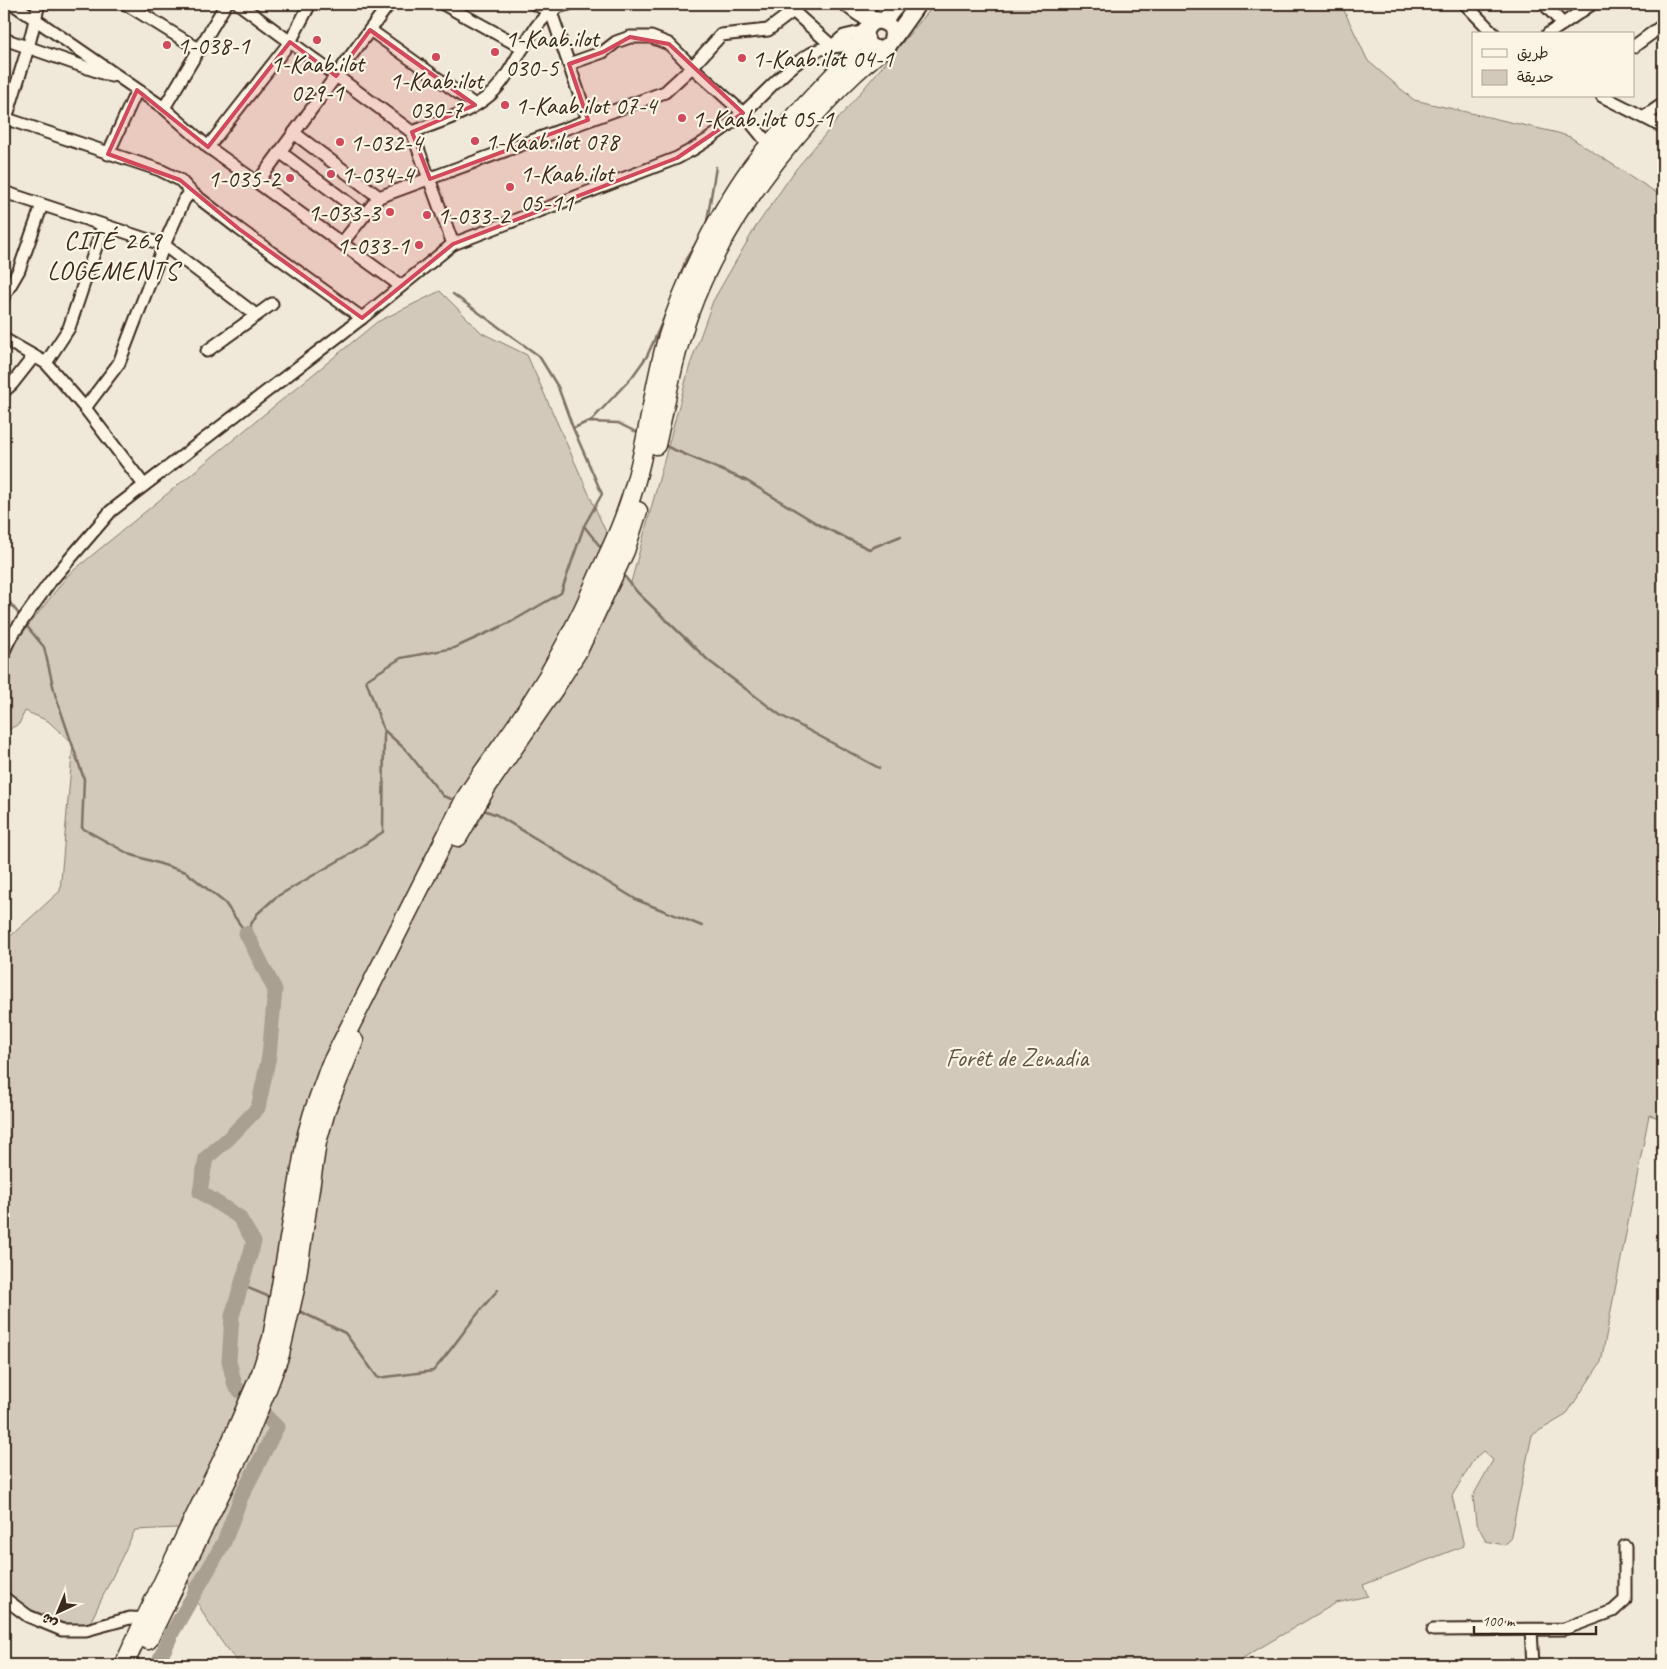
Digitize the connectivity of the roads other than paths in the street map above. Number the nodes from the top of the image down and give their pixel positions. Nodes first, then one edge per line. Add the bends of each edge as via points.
1 (13, 4) edge
2 (39, 4) edge
3 (126, 4) edge
4 (226, 4) edge
5 (238, 4) edge
6 (310, 4) edge
7 (389, 4) edge
8 (443, 4) edge
9 (535, 4) edge
10 (569, 4) edge
11 (836, 4) edge
12 (847, 4) edge
13 (898, 4) edge
14 (918, 4) edge
15 (1465, 4) edge
16 (1544, 4) edge
17 (1592, 4) edge
18 (551, 12) junction
19 (36, 20) junction
20 (881, 21) junction
21 (1563, 24) junction
22 (1663, 25) edge
23 (865, 29) edge
24 (370, 30) junction
25 (1492, 32) edge
26 (1551, 32) edge
27 (4, 39) edge
28 (290, 42) junction
29 (888, 45) junction
30 (832, 46) junction
31 (1634, 46) edge
32 (28, 48) junction
33 (523, 48) junction
34 (200, 50) junction
35 (569, 64) junction
36 (692, 67) junction
37 (336, 76) junction
38 (125, 81) junction
39 (137, 90) junction
40 (1606, 98) edge
41 (1663, 104) edge
42 (475, 105) junction
43 (164, 108) junction
44 (743, 113) junction
45 (1644, 117) junction
46 (588, 120) junction
47 (5, 121) edge
48 (1663, 127) edge
49 (412, 132) junction
50 (294, 133) junction
51 (770, 146) junction
52 (208, 147) junction
53 (280, 152) junction
54 (108, 154) junction
55 (430, 180) junction
56 (257, 183) junction
57 (4, 192) edge
58 (191, 192) junction
59 (379, 197) junction
60 (42, 204) junction
61 (364, 216) junction
62 (103, 226) junction
63 (342, 243) junction
64 (453, 244) junction
65 (164, 245) junction
66 (401, 286) junction
67 (4, 296) edge
68 (272, 304) dead end
69 (256, 315) junction
70 (362, 318) junction
71 (4, 339) edge
72 (207, 352) dead end
73 (34, 356) junction
74 (46, 363) junction
75 (4, 391) edge
76 (85, 408) junction
77 (144, 485) junction
78 (4, 651) edge
79 (1625, 1546) dead end
80 (4, 1598) edge
81 (151, 1619) junction
82 (1433, 1630) dead end
83 (1531, 1630) junction
84 (124, 1665) edge
85 (135, 1665) edge
86 (1533, 1665) edge

1 - 19 street
2 - 19 street
3 - 34 street
4 - 34 street
5 - 28 street
6 - 28 street
7 - 24 street
8 - 33 street
9 - 18 street
10 - 18 street
11 - 23 main road
12 - 23 main road
13 - 20 main road
14 - 29 main road
15 - 25 street
16 - 21 street
17 - 21 street
18 - 33 street
18 - 35 street
19 - 32 street
19 - 38 street
20 - 23 main road
20 - 29 main road via 891,27
21 - 26 street
22 - 31 street
23 - 29 main road via 869,45 876,49
23 - 30 street
23 - 51 highway via 852,56
24 - 37 street
24 - 42 street
27 - 32 street
28 - 37 street
28 - 52 street
29 - 81 highway via 843,84 777,157 751,192 716,251 688,316 666,390 647,484 625,551 607,592 574,657 486,788 435,880 354,1042 327,1107 317,1142 295,1289 268,1390 240,1452
30 - 36 street via 793,11 768,30 721,35
30 - 44 street via 815,51 797,64
32 - 38 street
32 - 47 street
33 - 42 street via 503,81
34 - 43 street
35 - 36 street via 603,52 630,37 651,37 669,44
35 - 46 street
36 - 44 street
36 - 46 street via 665,92
37 - 49 street
37 - 50 street
38 - 39 street
39 - 43 street
39 - 54 street
40 - 45 street
41 - 45 street
42 - 49 street
43 - 52 street
44 - 51 street
44 - 64 street via 698,147 677,158
45 - 48 street
46 - 55 street
47 - 54 street
49 - 55 street
50 - 53 street
50 - 59 street
51 - 81 highway via 725,211 702,253 678,310 660,367 637,477 627,509 590,595 528,708 465,799 330,1066 307,1134 272,1338 264,1364
52 - 56 street
53 - 56 street
53 - 61 street
54 - 58 street via 160,170 180,180
55 - 59 street
55 - 64 street
56 - 63 street
57 - 60 street
58 - 65 street via 184,200
58 - 70 street
59 - 61 street
60 - 62 street
60 - 67 street via 19,270
61 - 63 street
62 - 65 street
62 - 74 street via 69,328
63 - 66 street
64 - 66 street
65 - 69 street
65 - 76 street via 119,363
66 - 70 street
68 - 69 street
69 - 72 street
70 - 77 street
71 - 73 street
73 - 74 street
73 - 75 street
74 - 76 street
76 - 77 street
77 - 78 street via 111,511 50,582
79 - 83 street via 1625,1600 1613,1611 1564,1629
80 - 81 street via 28,1616 62,1630 86,1630 130,1618
81 - 84 highway
81 - 85 highway
82 - 83 street
83 - 86 street

